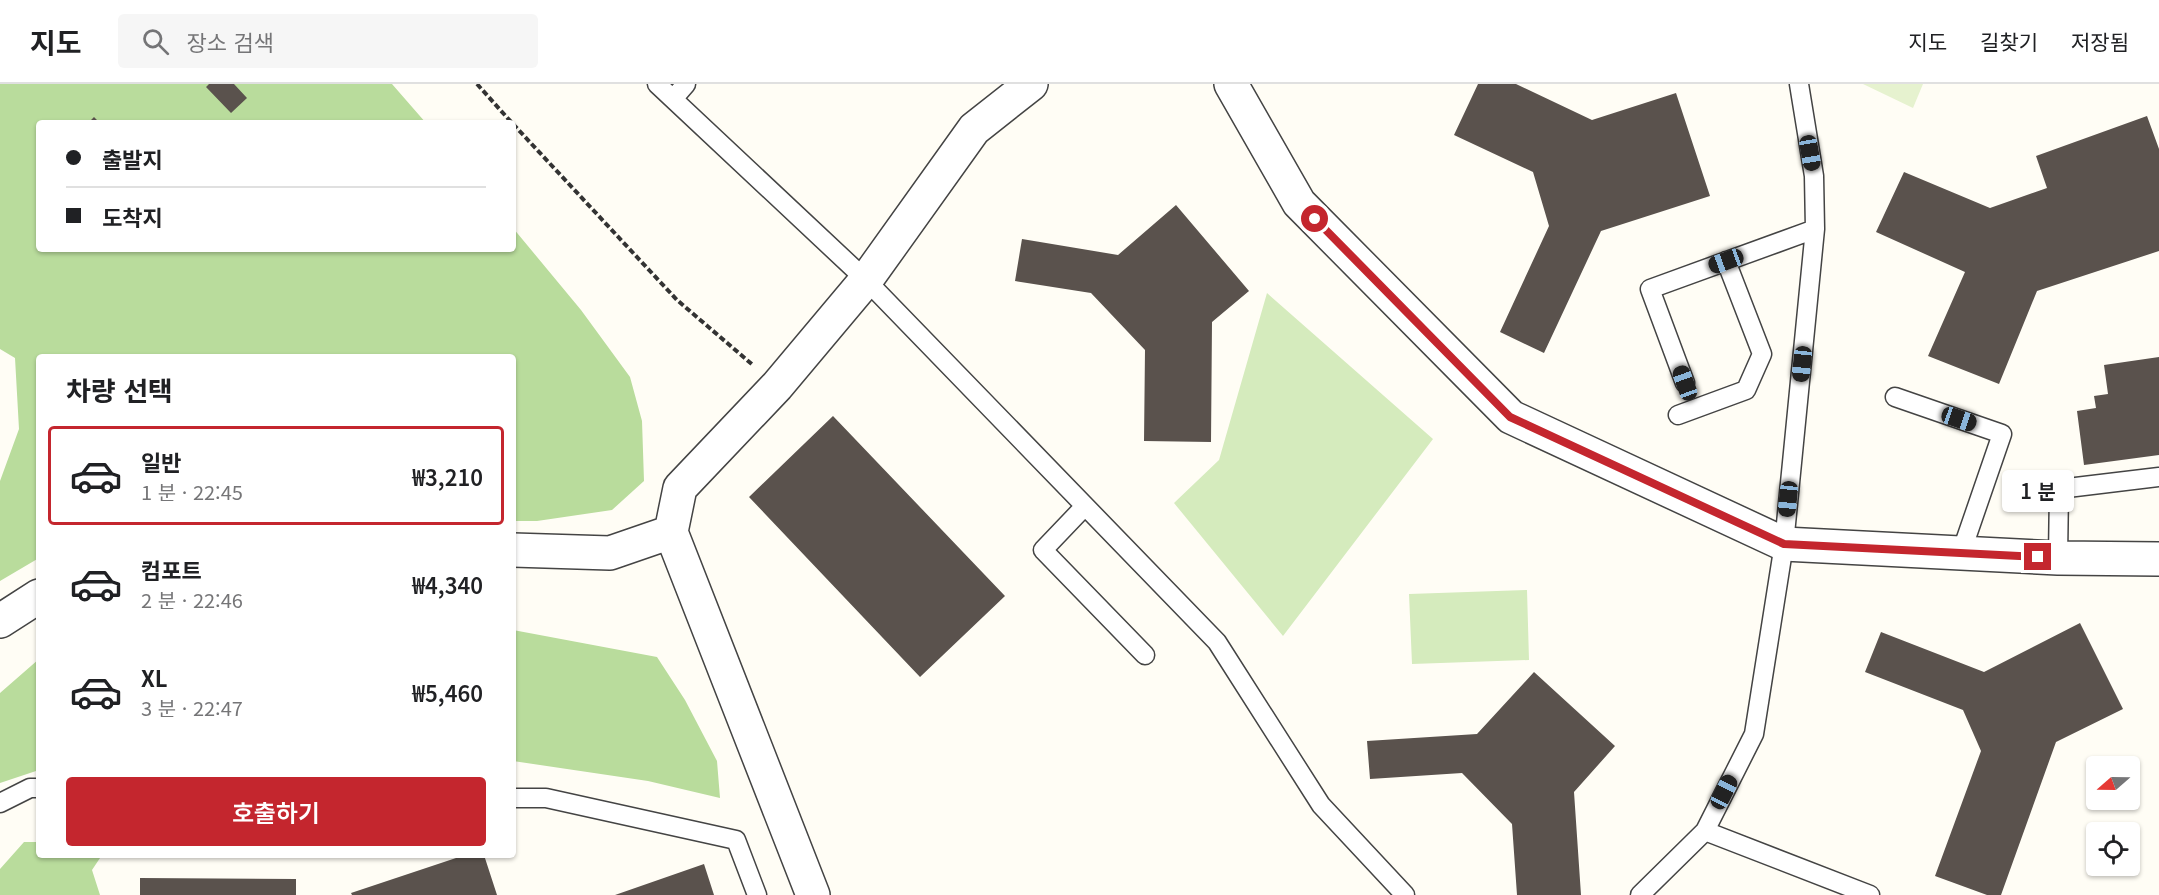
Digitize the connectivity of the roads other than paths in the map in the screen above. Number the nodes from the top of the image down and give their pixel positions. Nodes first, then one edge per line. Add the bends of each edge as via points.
1 (657, 84) edge
2 (686, 84) edge
3 (1031, 84) edge
4 (1232, 84) edge
5 (1799, 84) edge
6 (673, 99) junction
7 (1815, 229) junction
8 (1726, 261) junction
9 (866, 280) junction
10 (1685, 383) dead end
11 (1895, 396) dead end
12 (1678, 415) dead end
13 (2159, 477) edge
14 (1085, 506) junction
15 (671, 532) junction
16 (1784, 544) junction
17 (516, 550) edge
18 (1961, 553) junction
19 (2058, 558) junction
20 (2159, 559) edge
21 (36, 598) edge
22 (0, 621) edge
23 (1145, 655) dead end
24 (36, 788) edge
25 (516, 798) edge
26 (0, 803) edge
27 (1705, 831) junction
28 (757, 895) edge
29 (813, 895) edge
30 (1406, 895) edge
31 (1640, 895) edge
32 (1870, 895) edge

1 - 6 lane
2 - 6 lane
3 - 9 street via 974,129
4 - 16 street via 1299,202 1510,417
5 - 7 lane via 1815,176
6 - 9 lane
7 - 8 lane
7 - 16 lane
8 - 10 lane via 1650,289
8 - 12 lane via 1762,354 1746,390
9 - 14 lane
9 - 15 street via 777,386 680,488
11 - 18 lane via 2002,434
13 - 19 lane via 2059,489
14 - 23 lane via 1043,550
14 - 30 lane via 1217,642 1321,805
15 - 17 street via 610,553
15 - 29 street
16 - 18 street
16 - 27 lane via 1754,734
18 - 19 street
19 - 20 street
21 - 22 street
24 - 26 lane
25 - 28 lane via 546,798 736,840
27 - 31 lane
27 - 32 lane

